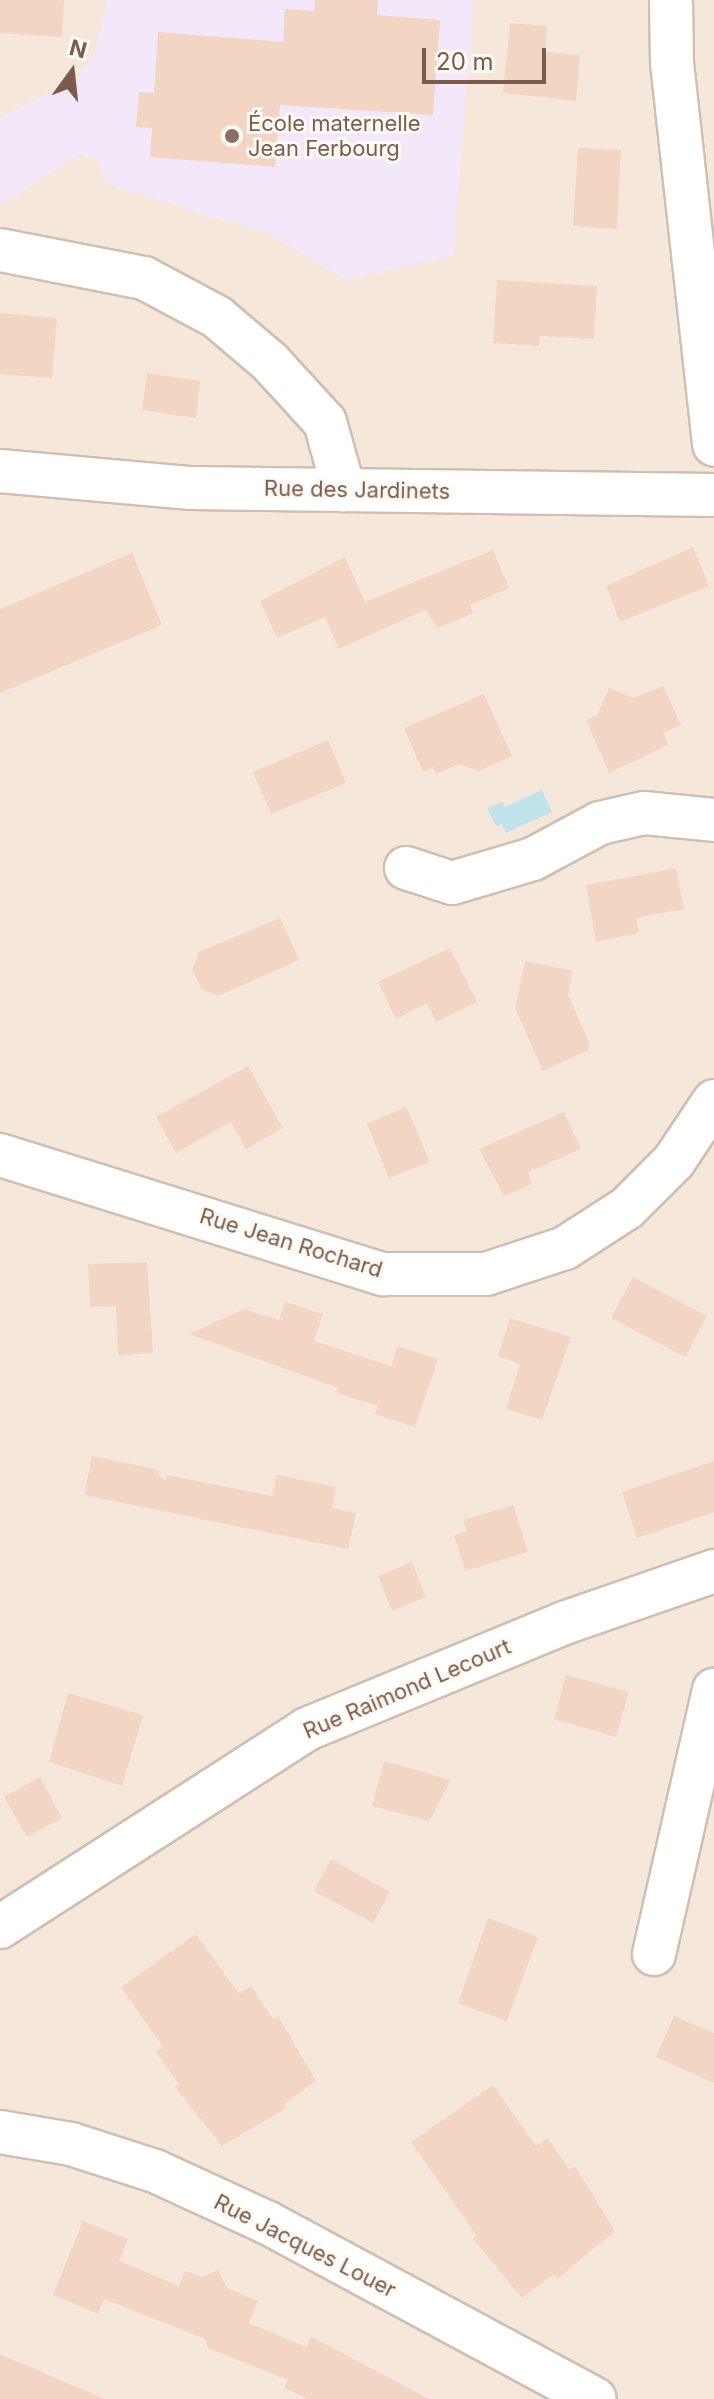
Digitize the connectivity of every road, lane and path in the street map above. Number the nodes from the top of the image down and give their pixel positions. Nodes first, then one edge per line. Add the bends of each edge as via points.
1 (671, 0) edge
2 (0, 250) edge
3 (714, 445) edge
4 (0, 471) edge
5 (344, 490) junction
6 (714, 495) edge
7 (714, 820) edge
8 (406, 868) dead end
9 (714, 1101) edge
10 (0, 1155) edge
11 (714, 1571) edge
12 (714, 1690) edge
13 (0, 1927) edge
14 (654, 1954) dead end
15 (0, 2132) edge
16 (595, 2399) edge

1 - 3 street via 672,63
2 - 5 street via 144,278 217,317 270,362 325,422
4 - 5 street, Rue des Jardinets via 191,488
5 - 6 street, Rue des Jardinets
7 - 8 street via 644,813 600,823 533,859 452,883
9 - 10 street, Rue Jean Rochard via 674,1161 627,1208 565,1248 486,1274 383,1274
11 - 13 street, Rue Raimond Lecourt via 564,1623 307,1729
12 - 14 street
15 - 16 street, Rue Jacques Louer via 71,2144 155,2171 268,2223

